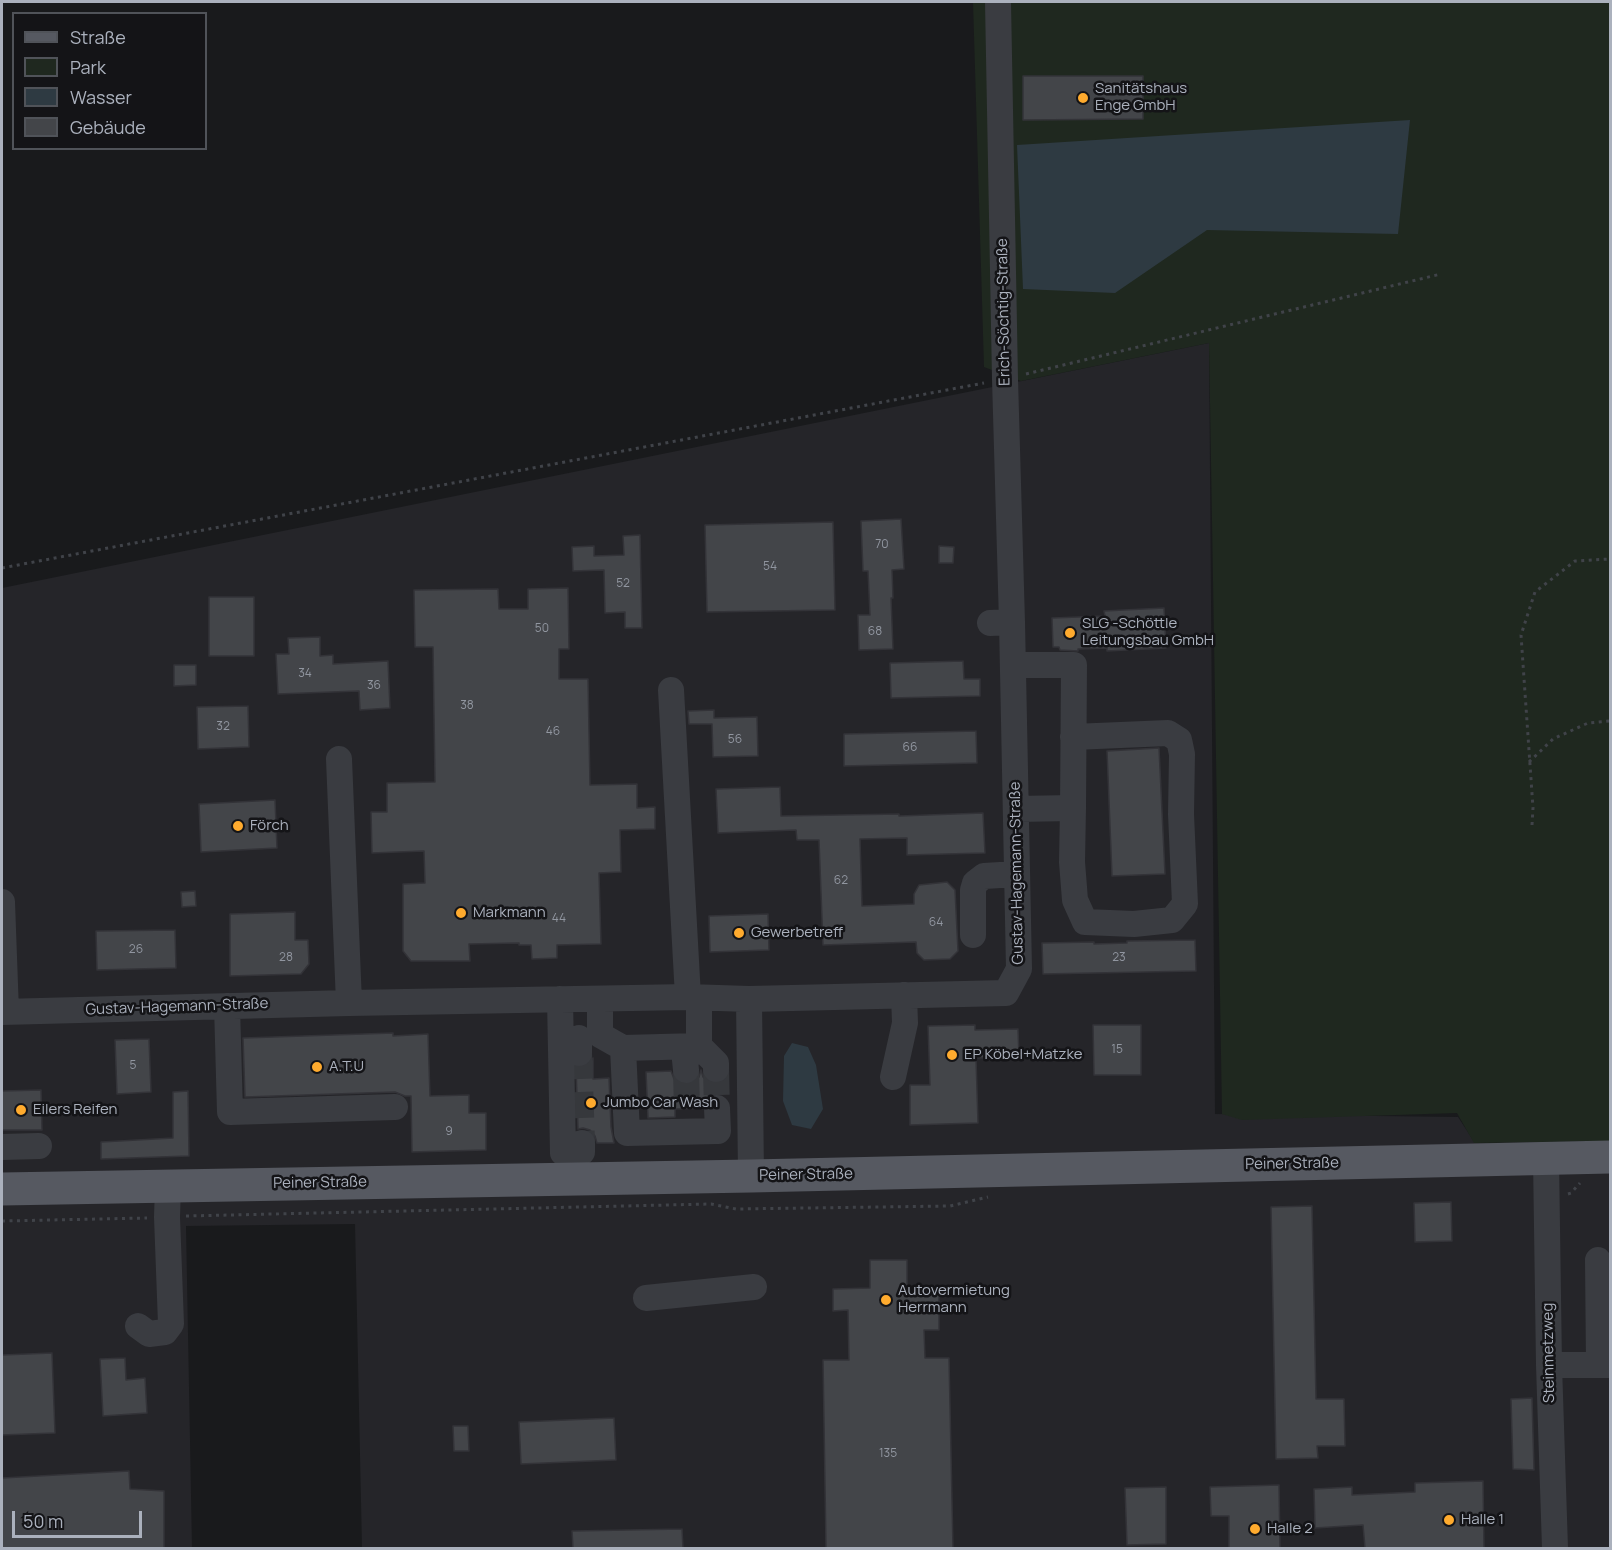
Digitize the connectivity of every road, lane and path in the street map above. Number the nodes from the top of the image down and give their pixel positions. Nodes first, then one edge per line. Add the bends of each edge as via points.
1 (998, 2) edge
2 (1440, 274) dead end
3 (1005, 379) junction
4 (1611, 559) edge
5 (2, 568) edge
6 (1001, 622) joint
7 (1013, 665) junction
8 (671, 690) dead end
9 (1611, 721) edge
10 (1073, 737) junction
11 (339, 759) dead end
12 (1529, 762) junction
13 (1073, 808) junction
14 (1016, 809) junction
15 (1532, 825) dead end
16 (1017, 874) junction
17 (2, 902) edge
18 (973, 935) dead end
19 (904, 995) junction
20 (693, 998) junction
21 (600, 999) junction
22 (749, 999) junction
23 (349, 1002) junction
24 (227, 1006) junction
25 (560, 1010) junction
26 (4, 1012) edge
27 (586, 1042) junction
28 (699, 1046) junction
29 (623, 1048) junction
30 (716, 1069) tunnel mouth
31 (686, 1070) tunnel mouth
32 (893, 1077) dead end
33 (395, 1107) dead end
34 (717, 1108) tunnel mouth
35 (582, 1143) dead end
36 (39, 1146) dead end
37 (2, 1147) edge
38 (1611, 1157) edge
39 (1546, 1158) junction
40 (751, 1176) junction
41 (168, 1186) junction
42 (2, 1190) edge
43 (1598, 1260) dead end
44 (754, 1287) dead end
45 (646, 1298) dead end
46 (138, 1326) dead end
47 (1549, 1365) junction
48 (1605, 1365) edge
49 (1555, 1548) edge

1 - 3 street, Erich-Söchtig-Straße
2 - 3 path
3 - 5 path
3 - 6 street, Erich-Söchtig-Straße
4 - 12 path via 1575,561 1535,592 1521,635
6 - 7 street, Gustav-Hagemann-Straße
7 - 10 street via 1074,665
7 - 14 street, Gustav-Hagemann-Straße
8 - 20 street
9 - 12 path via 1588,723 1552,739
10 - 13 street
10 - 13 street via 1168,733 1179,740 1185,904 1172,920 1134,924 1085,922 1075,900
11 - 23 street
12 - 15 path
13 - 14 street
14 - 16 street, Gustav-Hagemann-Straße
16 - 18 street via 984,876 975,883
16 - 19 street, Gustav-Hagemann-Straße via 1019,969 1006,993
17 - 26 street, Gustav-Hagemann-Straße
19 - 22 street, Gustav-Hagemann-Straße
19 - 32 street via 905,1023
20 - 21 street, Gustav-Hagemann-Straße
20 - 22 street, Gustav-Hagemann-Straße
20 - 28 street
21 - 25 street, Gustav-Hagemann-Straße
21 - 27 street
22 - 40 street
23 - 24 street, Gustav-Hagemann-Straße
23 - 25 street, Gustav-Hagemann-Straße
24 - 26 street, Gustav-Hagemann-Straße
24 - 33 street via 230,1112
25 - 27 street
25 - 35 street via 563,1153 582,1152
27 - 29 street
28 - 29 street
28 - 30 street via 716,1063
28 - 31 street via 685,1060
29 - 34 street via 627,1133 687,1120 718,1131
36 - 37 street
38 - 39 main road, Peiner Straße
39 - 40 main road, Peiner Straße
39 - 47 street, Steinmetzweg
40 - 41 main road, Peiner Straße
41 - 42 main road, Peiner Straße
41 - 46 street via 171,1323 165,1332 149,1334
43 - 48 street
44 - 45 street
47 - 48 street
47 - 49 street, Steinmetzweg

